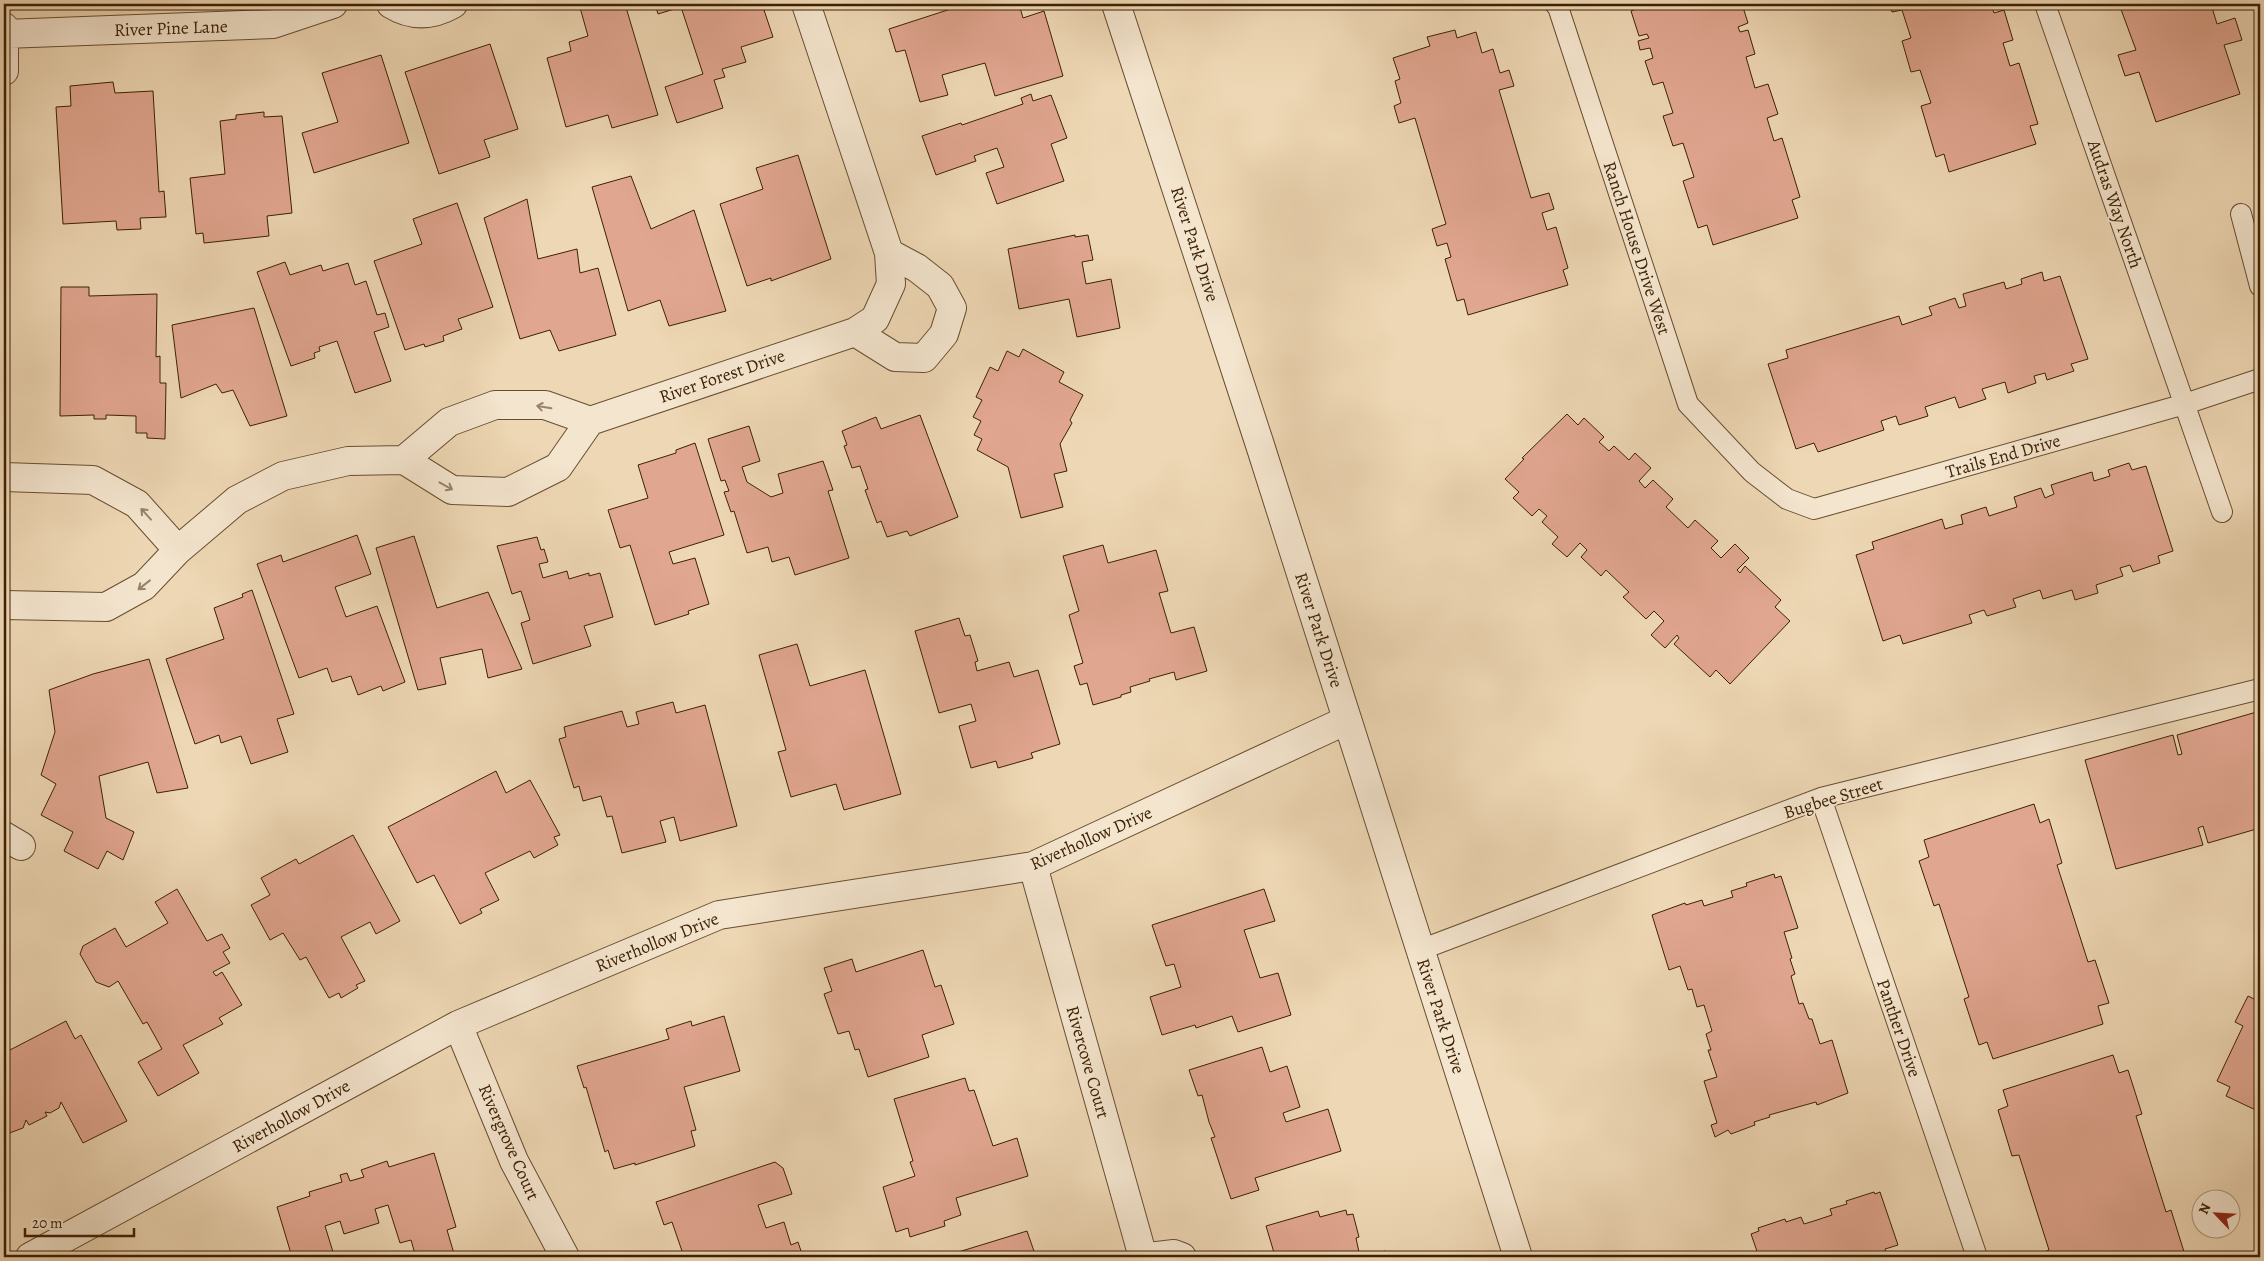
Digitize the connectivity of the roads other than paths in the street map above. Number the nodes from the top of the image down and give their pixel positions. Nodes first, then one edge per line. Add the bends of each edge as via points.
1 (333, 4) edge
2 (391, 4) edge
3 (453, 4) edge
4 (806, 4) edge
5 (1116, 4) edge
6 (1555, 4) edge
7 (2045, 4) edge
8 (4, 31) edge
9 (4, 71) edge
10 (2241, 214) dead end
11 (889, 253) junction
12 (2260, 286) edge
13 (855, 332) junction
14 (2260, 379) edge
15 (2185, 404) junction
16 (590, 421) junction
17 (404, 460) junction
18 (1752, 472) joint
19 (4, 477) edge
20 (2222, 512) dead end
21 (178, 550) junction
22 (4, 605) edge
23 (2260, 689) edge
24 (1347, 720) junction
25 (1821, 798) junction
26 (1033, 866) junction
27 (1420, 950) junction
28 (458, 1025) junction
29 (30, 1257) edge
30 (565, 1257) edge
31 (1143, 1257) edge
32 (1149, 1257) edge
33 (1182, 1257) edge
34 (1518, 1257) edge
35 (1977, 1257) edge

1 - 8 street, River Pine Lane via 273,24
2 - 3 street via 401,10 432,14
4 - 11 street, River Forest Drive
5 - 24 street, River Park Drive
6 - 18 lane, Ranch House Drive West via 1688,404
7 - 15 lane, Audras Way North
8 - 9 street
10 - 12 lane
11 - 13 street, River Forest Drive via 891,284 875,319
11 - 13 street via 917,268 940,286 952,308 944,334 924,358 895,357
13 - 16 street, River Forest Drive
14 - 15 lane, Trails End Drive
15 - 18 lane, Trails End Drive via 1814,509 1787,499
15 - 20 lane, Audras Way North
16 -> 17 street via 545,405 495,405 449,422
17 -> 16 street via 452,490 508,492 558,467
17 - 21 street via 348,461 283,476 237,500
21 -> 19 street via 137,504 93,480
21 -> 22 street via 144,586 106,607
23 - 25 lane, Bugbee Street
24 - 26 street, Riverhollow Drive
24 - 27 street, River Park Drive
25 - 27 lane, Bugbee Street
25 - 35 lane, Panther Drive
26 - 28 street, Riverhollow Drive via 719,915
26 - 31 street, Rivercove Court
27 - 34 street, River Park Drive
28 - 29 street, Riverhollow Drive
28 - 30 street, Rivergrove Court via 514,1161
32 - 33 street via 1174,1254

